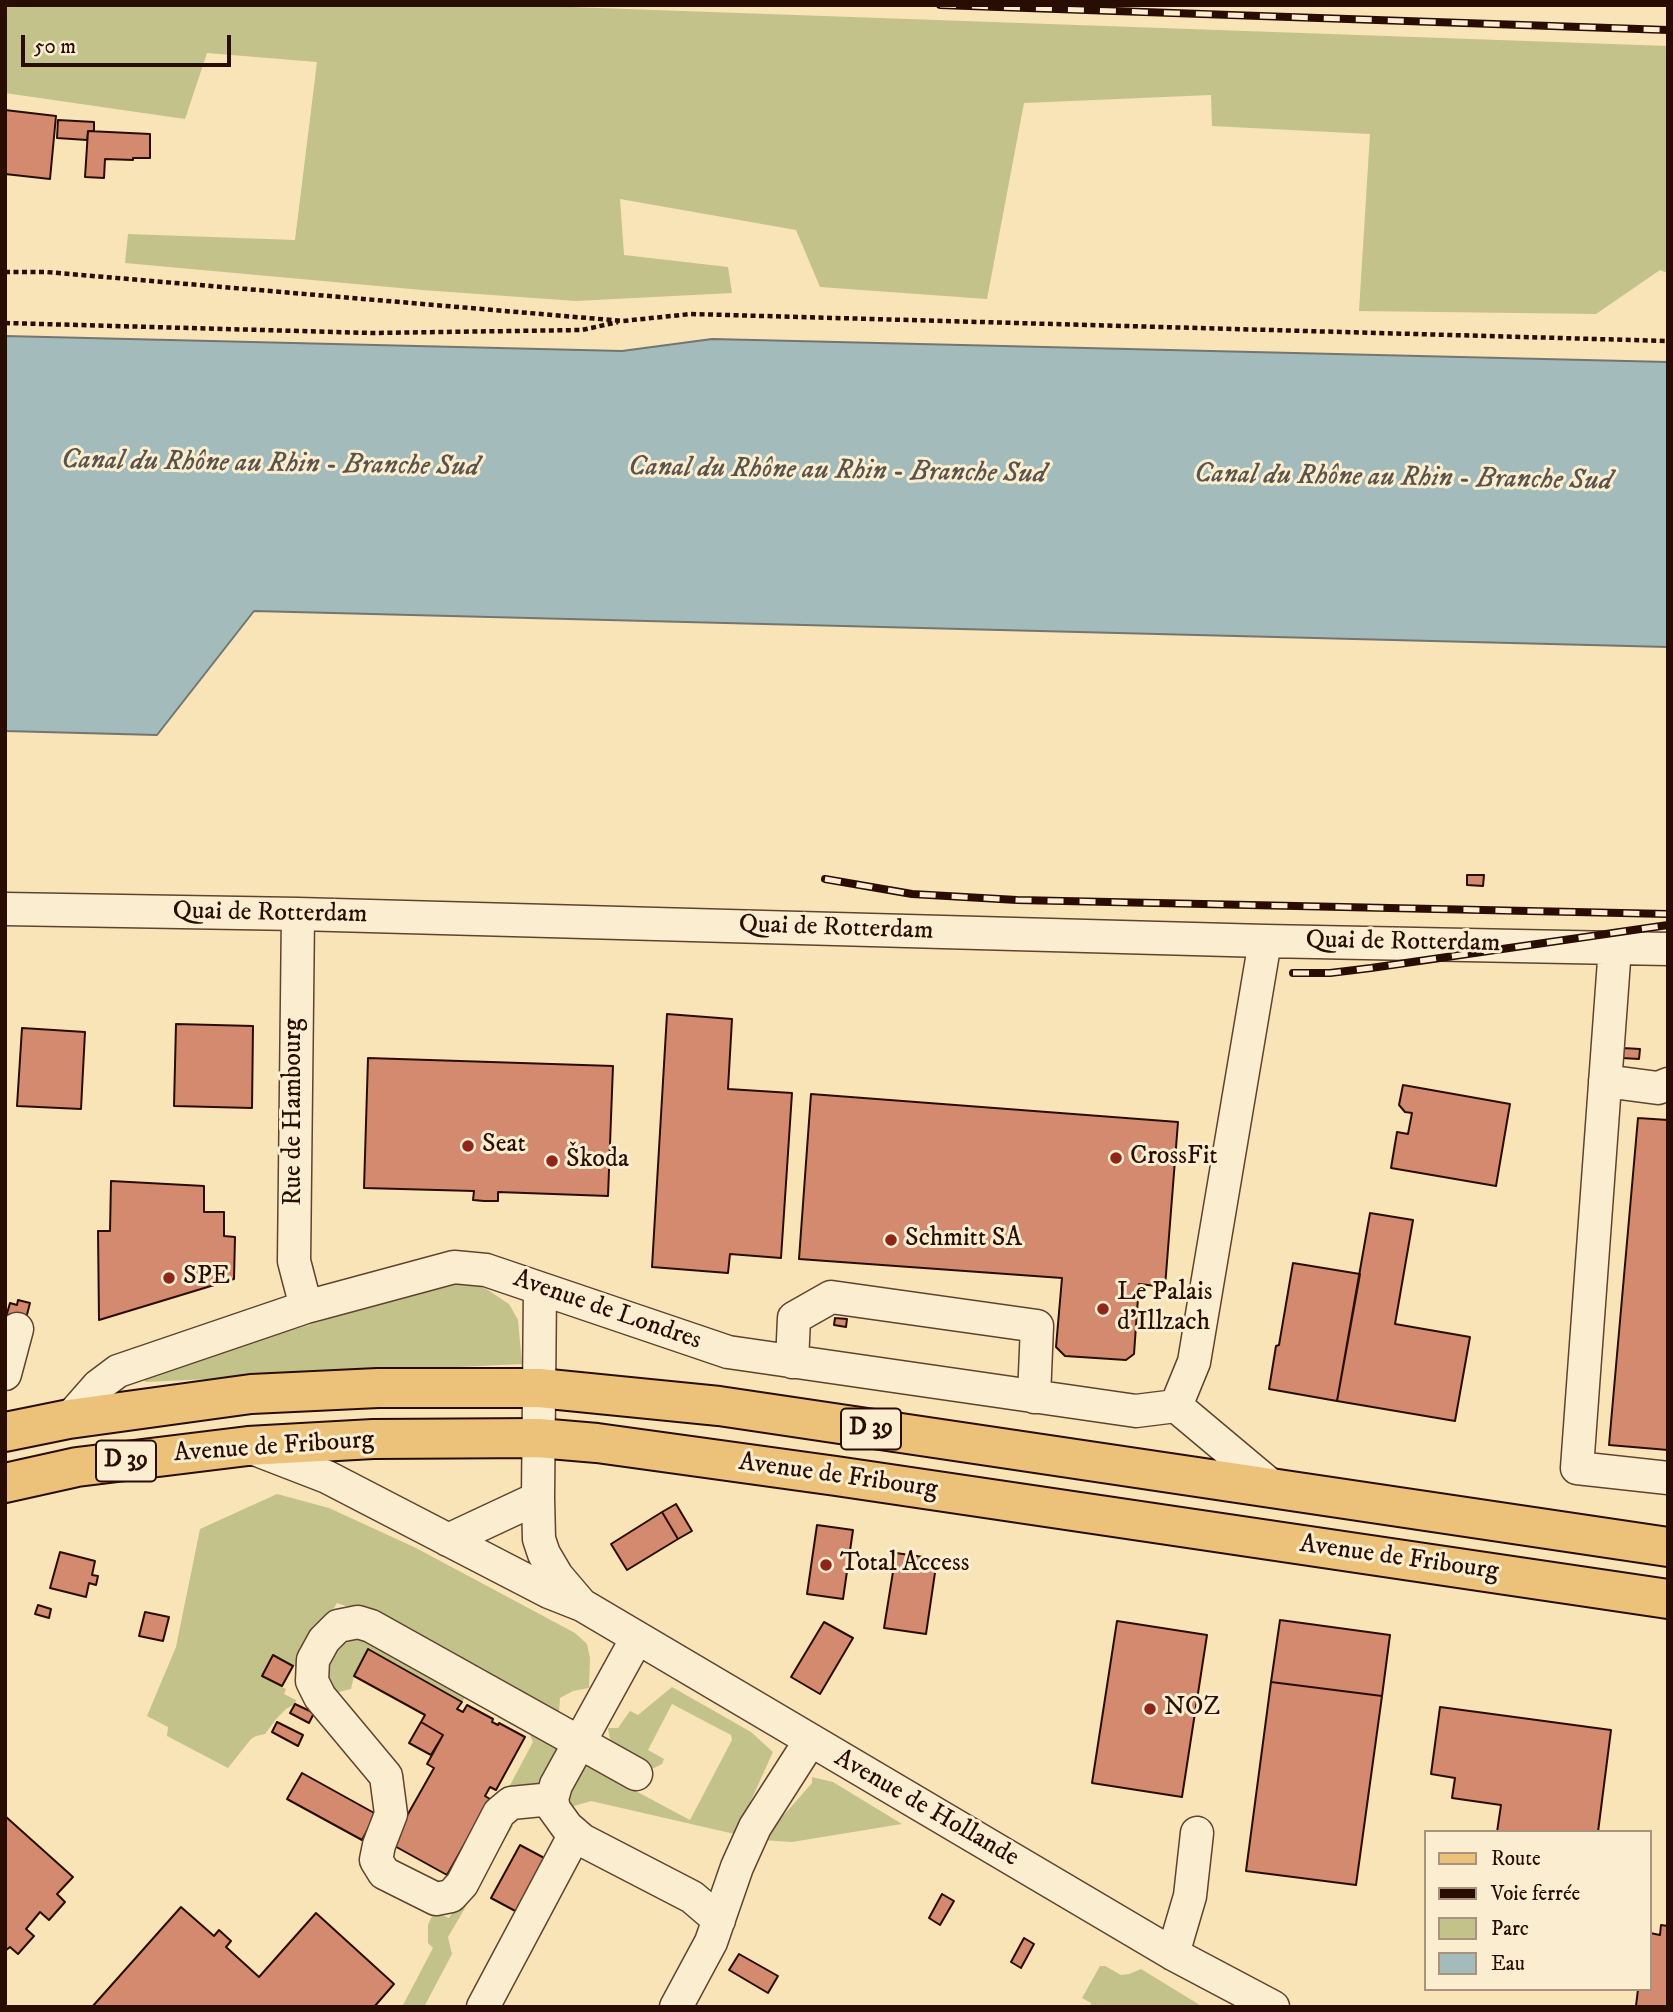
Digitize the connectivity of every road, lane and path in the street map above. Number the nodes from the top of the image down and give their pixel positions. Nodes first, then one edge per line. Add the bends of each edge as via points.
1 (5, 272) edge
2 (622, 321) junction
3 (5, 323) edge
4 (1668, 341) edge
5 (5, 909) edge
6 (298, 914) junction
7 (1265, 941) junction
8 (1615, 947) junction
9 (1668, 948) edge
10 (1605, 1082) junction
11 (1668, 1084) edge
12 (540, 1289) junction
13 (306, 1307) junction
14 (17, 1329) dead end
15 (792, 1362) junction
16 (5, 1374) edge
17 (539, 1388) junction
18 (1034, 1397) junction
19 (1176, 1406) junction
20 (69, 1419) junction
21 (5, 1432) edge
22 (538, 1438) junction
23 (248, 1446) junction
24 (1668, 1478) edge
25 (5, 1483) edge
26 (1275, 1489) junction
27 (538, 1498) junction
28 (448, 1540) junction
29 (1668, 1547) edge
30 (1668, 1599) edge
31 (582, 1605) junction
32 (637, 1638) junction
33 (580, 1742) junction
34 (802, 1753) junction
35 (636, 1774) dead end
36 (552, 1799) junction
37 (1197, 1833) dead end
38 (575, 1834) junction
39 (719, 1920) junction
40 (1173, 1954) junction
41 (483, 2007) edge
42 (676, 2007) edge
43 (1273, 2007) edge

1 - 2 path
2 - 3 path via 582,330 372,333
2 - 4 path via 691,314
5 - 6 street, Quai de Rotterdam
6 - 7 street, Quai de Rotterdam
6 - 13 street, Rue de Hambourg via 294,1261
7 - 8 street, Quai de Rotterdam
7 - 19 street via 1194,1362
8 - 9 street, Quai de Rotterdam
8 - 10 street
10 - 11 street via 1658,1088
10 - 24 street via 1577,1468
12 - 13 street, Avenue de Londres via 486,1270 454,1267
12 - 15 street, Avenue de Londres via 728,1352
12 - 17 street, Avenue de Hollande
13 - 20 street, Avenue de Londres via 118,1371
14 - 16 street
15 - 18 street, Avenue de Londres
15 - 18 street via 794,1318 831,1297 1037,1326
17 - 20 main road, Avenue de Fribourg / D 39 via 251,1394
17 - 22 street, Avenue de Hollande
17 - 26 main road, Avenue de Fribourg / D 39 via 719,1406
18 - 19 street, Avenue de Londres via 1136,1411
19 - 26 street
20 - 21 main road, Avenue de Fribourg / D 39
22 - 23 main road, Avenue de Fribourg / D 39 via 373,1439
22 - 27 street, Avenue de Hollande
22 - 30 main road, Avenue de Fribourg / D 39 via 823,1474
23 - 25 main road, Avenue de Fribourg / D 39 via 77,1467
23 - 28 street, Avenue de Hollande via 327,1476
26 - 29 main road, Avenue de Fribourg / D 39
27 - 28 street
27 - 31 street, Avenue de Hollande via 544,1554
28 - 31 street, Avenue de Hollande
31 - 32 street, Avenue de Hollande
32 - 33 street
32 - 34 street, Avenue de Hollande
33 - 35 street
33 - 36 street
33 - 36 street via 358,1622 338,1626 313,1660 312,1681 320,1697 386,1776 391,1814 376,1860 384,1873 436,1899 451,1896 462,1884 499,1813 512,1803
34 - 39 street via 755,1827
34 - 40 street, Avenue de Hollande
36 - 38 street via 554,1809
37 - 40 street via 1190,1896
38 - 39 street via 692,1896
38 - 41 street
39 - 42 street
40 - 43 street, Avenue de Hollande

